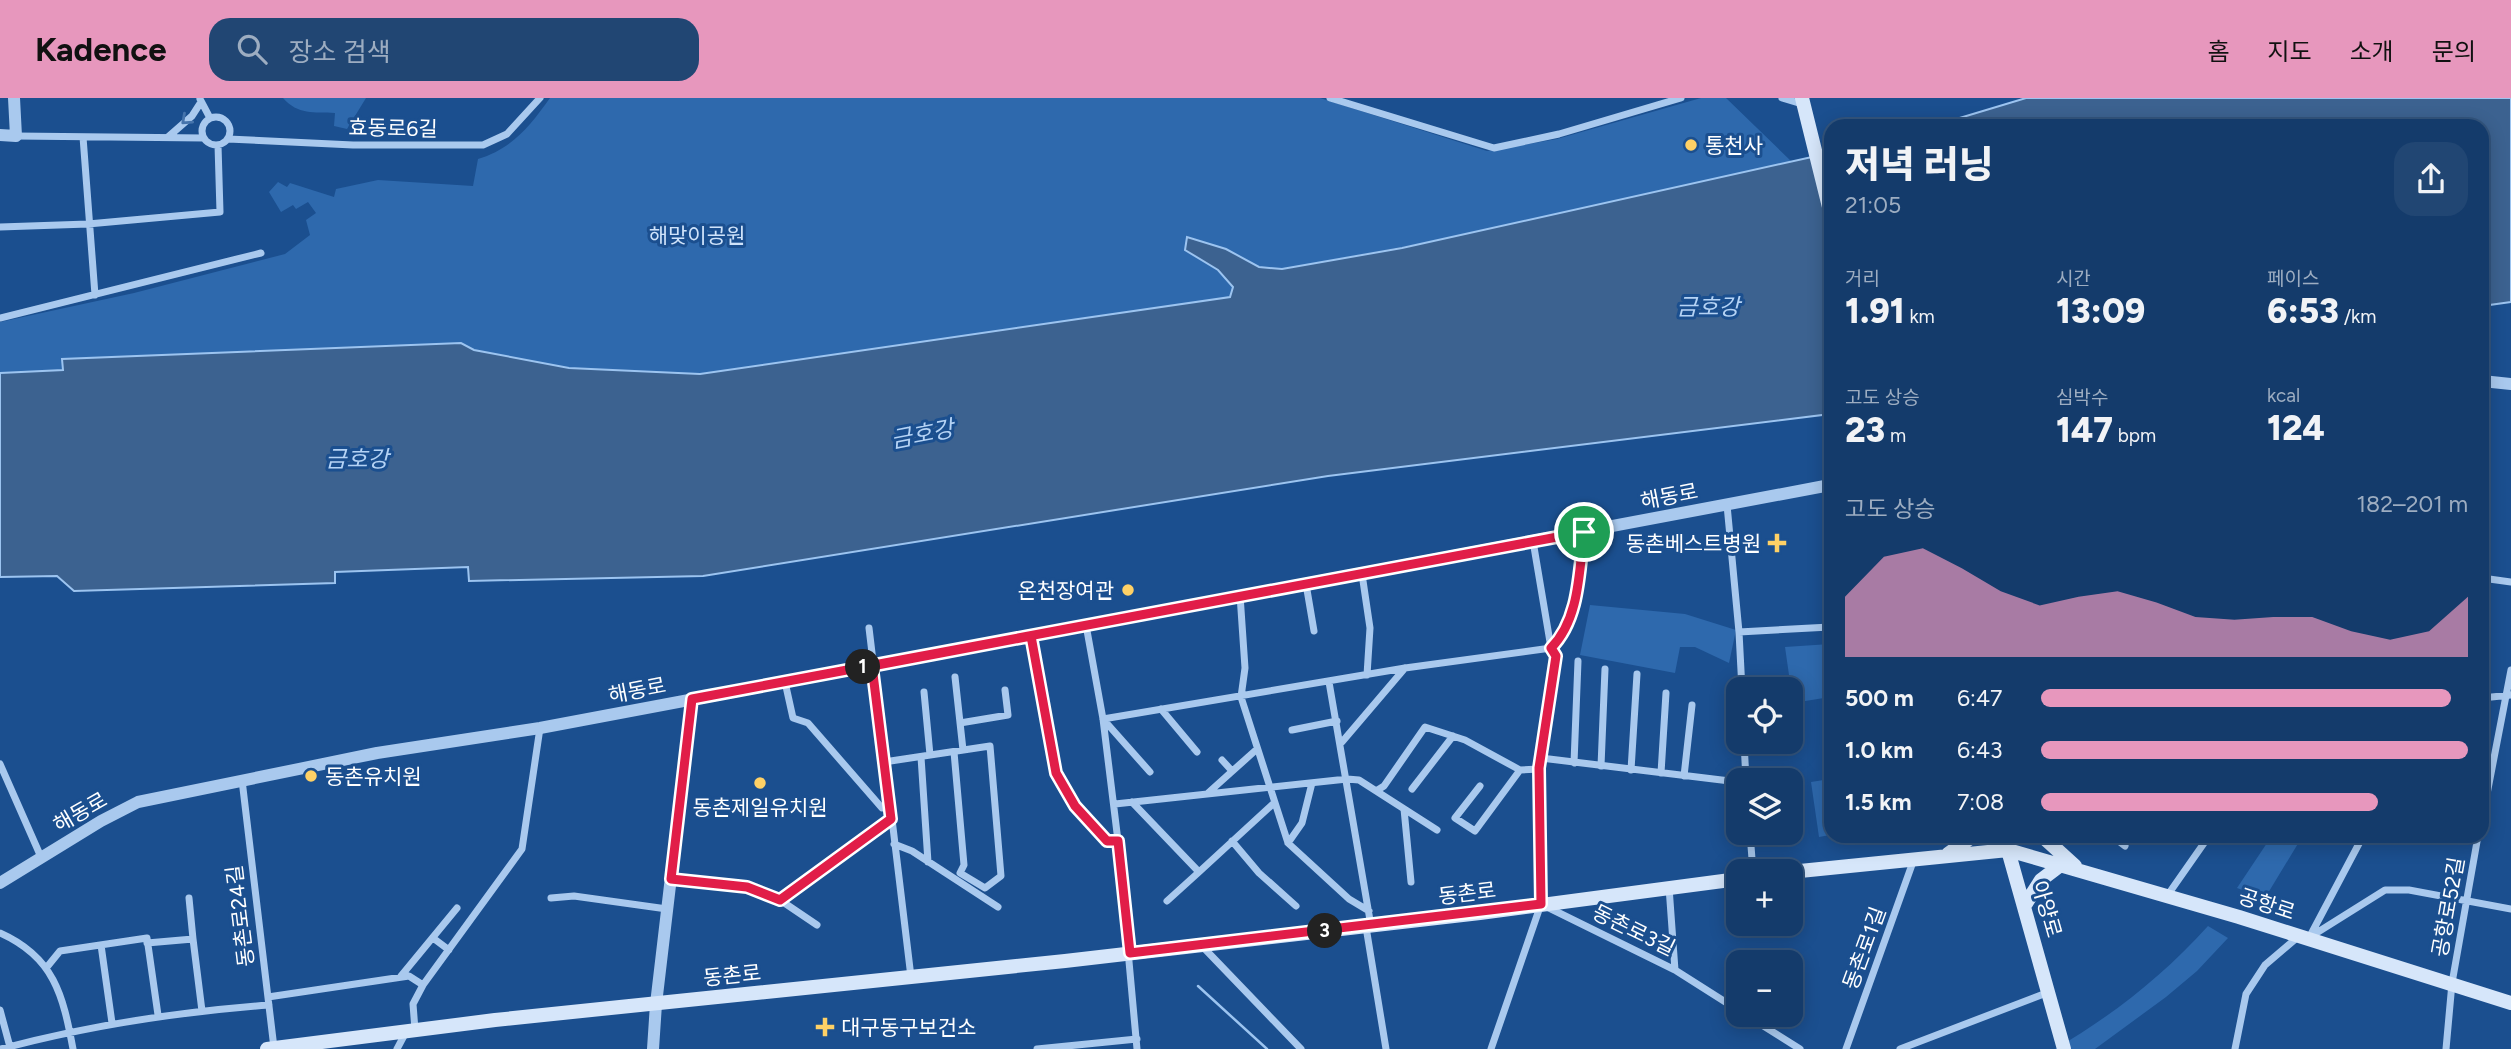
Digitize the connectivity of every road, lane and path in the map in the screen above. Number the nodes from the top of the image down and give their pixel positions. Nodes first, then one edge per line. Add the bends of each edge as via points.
1 (14, 98) edge
2 (540, 98) edge
3 (1330, 98) edge
4 (1681, 98) edge
5 (1782, 98) edge
6 (200, 100) edge
7 (1802, 101) edge
8 (210, 118) junction
9 (0, 135) edge
10 (16, 136) junction
11 (83, 137) junction
12 (168, 137) junction
13 (204, 138) junction
14 (228, 139) junction
15 (218, 145) junction
16 (1824, 187) edge
17 (88, 224) junction
18 (0, 227) edge
19 (261, 253) dead end
20 (95, 295) junction
21 (0, 318) edge
22 (2489, 382) edge
23 (2511, 384) edge
24 (1824, 486) edge
25 (1727, 505) junction
26 (1584, 532) junction
27 (1532, 541) junction
28 (1362, 574) junction
29 (2489, 579) edge
30 (2511, 582) edge
31 (1306, 584) junction
32 (1240, 595) junction
33 (1086, 625) junction
34 (1824, 627) edge
35 (869, 628) dead end
36 (1314, 631) dead end
37 (1739, 632) junction
38 (1031, 636) junction
39 (1551, 648) junction
40 (1578, 661) dead end
41 (872, 666) junction
42 (1405, 668) junction
43 (1605, 669) dead end
44 (2511, 670) edge
45 (1637, 674) dead end
46 (1367, 675) junction
47 (955, 677) dead end
48 (1741, 677) edge
49 (785, 682) junction
50 (1329, 682) junction
51 (1005, 690) dead end
52 (924, 692) dead end
53 (1667, 693) dead end
54 (2508, 695) edge
55 (1241, 697) junction
56 (2489, 698) edge
57 (692, 699) junction
58 (1692, 705) dead end
59 (1161, 709) junction
60 (1103, 719) junction
61 (1338, 721) junction
62 (960, 723) junction
63 (540, 728) junction
64 (1292, 730) dead end
65 (1453, 736) junction
66 (1342, 742) junction
67 (1257, 749) junction
68 (963, 750) junction
69 (954, 752) junction
70 (1197, 752) dead end
71 (930, 755) junction
72 (920, 757) junction
73 (1541, 758) junction
74 (1222, 760) dead end
75 (884, 762) junction
76 (1574, 762) junction
77 (0, 764) edge
78 (1601, 766) junction
79 (1539, 769) junction
80 (1520, 770) junction
81 (1631, 770) junction
82 (1232, 771) junction
83 (1150, 772) dead end
84 (1661, 773) junction
85 (1684, 776) junction
86 (2489, 777) edge
87 (242, 779) junction
88 (1348, 779) junction
89 (1726, 781) edge
90 (1312, 783) junction
91 (1480, 786) dead end
92 (1268, 788) junction
93 (1412, 789) dead end
94 (1376, 791) junction
95 (1206, 794) junction
96 (1132, 802) junction
97 (1274, 803) junction
98 (1115, 804) junction
99 (890, 807) junction
100 (1404, 809) junction
101 (891, 819) junction
102 (1437, 830) dead end
103 (1118, 841) junction
104 (1232, 841) junction
105 (1288, 843) junction
106 (1963, 843) edge
107 (2006, 843) edge
108 (2050, 843) edge
109 (2120, 843) edge
110 (2201, 843) edge
111 (2359, 843) edge
112 (2478, 843) edge
113 (894, 844) junction
114 (2124, 846) dead end
115 (1947, 854) junction
116 (41, 857) junction
117 (1914, 858) junction
118 (928, 862) junction
119 (2062, 864) junction
120 (2079, 869) junction
121 (1803, 871) edge
122 (1199, 872) junction
123 (671, 879) junction
124 (1726, 880) edge
125 (1410, 882) dead end
126 (0, 883) edge
127 (1669, 887) junction
128 (2167, 895) junction
129 (189, 898) dead end
130 (551, 898) dead end
131 (780, 900) junction
132 (1167, 901) dead end
133 (2466, 902) junction
134 (1541, 904) junction
135 (2025, 905) junction
136 (1297, 906) dead end
137 (998, 907) dead end
138 (457, 908) dead end
139 (667, 909) junction
140 (2511, 909) edge
141 (1368, 921) junction
142 (817, 925) dead end
143 (0, 933) edge
144 (2299, 936) junction
145 (433, 938) junction
146 (193, 939) junction
147 (147, 943) junction
148 (101, 945) junction
149 (1202, 945) junction
150 (449, 950) junction
151 (1130, 953) junction
152 (47, 967) junction
153 (1675, 970) junction
154 (401, 977) junction
155 (911, 977) junction
156 (2452, 983) junction
157 (424, 985) junction
158 (2049, 992) junction
159 (268, 1001) junction
160 (1726, 1002) edge
161 (2511, 1003) edge
162 (656, 1004) junction
163 (0, 1010) edge
164 (202, 1011) junction
165 (158, 1015) junction
166 (112, 1023) junction
167 (1765, 1027) edge
168 (70, 1031) junction
169 (411, 1031) junction
170 (1137, 1039) junction
171 (10, 1047) junction
172 (1, 1049) edge
173 (73, 1049) edge
174 (270, 1049) edge
175 (397, 1049) edge
176 (653, 1049) edge
177 (1037, 1049) edge
178 (1137, 1049) edge
179 (1301, 1049) edge
180 (1386, 1049) edge
181 (1491, 1049) edge
182 (1800, 1049) edge
183 (1846, 1049) edge
184 (1900, 1049) edge
185 (2064, 1049) edge
186 (2235, 1049) edge
187 (2445, 1049) edge

1 - 10 street
2 - 14 street, 효동로6길 via 507,134 483,145
3 - 4 street via 1494,148
5 - 7 street
6 - 8 street
6 -> 12 street via 192,116
7 - 16 main road
8 - 13 street via 202,129
8 - 14 street via 227,121
9 - 10 street
10 - 11 street
11 - 12 street
11 - 17 street
12 - 13 street
13 - 15 street
14 - 15 street
15 - 17 street via 220,212
17 - 18 street
17 - 20 street
19 - 20 street
20 - 21 street
22 - 23 street
24 - 25 street, 해동로
25 - 26 street, 해동로
25 - 37 street
26 - 27 street, 해동로
26 - 39 street via 1576,599 1561,638
27 - 28 street, 해동로
27 - 39 street
28 - 31 street, 해동로
28 - 46 street via 1370,628
29 - 30 street
31 - 32 street, 해동로
31 - 36 street
32 - 33 street, 해동로
32 - 55 street via 1245,668
33 - 38 street, 해동로
33 - 60 street
34 - 37 street
35 - 41 street
37 - 48 street
38 - 41 street, 해동로
38 - 103 street via 1056,773 1093,827 1107,841
39 - 42 street
39 - 73 street via 1556,656
40 - 76 street
41 - 49 street, 해동로
41 - 75 street
42 - 46 street
42 - 66 street
43 - 78 street
44 - 54 street
45 - 81 street
46 - 50 street
47 - 62 street
49 - 57 street, 해동로
49 - 99 street via 793,718 808,723 882,808
50 - 55 street
50 - 61 street
51 - 62 street via 1008,715
52 - 71 street
53 - 84 street
54 - 56 street
54 - 86 street
55 - 59 street
55 - 67 street
57 - 63 street, 해동로
57 - 123 street
58 - 85 street
59 - 60 street
59 - 70 street
60 - 83 street
60 - 98 street
61 - 64 street
61 - 66 street
62 - 68 street
63 - 87 street, 해동로
63 - 150 street via 522,849
65 - 80 street
65 - 93 street
65 - 94 street via 1425,727
66 - 88 street
67 - 82 street
67 - 92 street
68 - 69 street
68 - 69 street via 990,746 1001,876 985,888 960,873 964,865
69 - 71 street
71 - 72 street
72 - 75 street
72 - 118 street
73 - 76 street
73 - 79 street
74 - 82 street
75 - 99 street
76 - 78 street
77 - 116 street, 해동로
78 - 81 street
79 - 80 street
79 - 134 street
80 - 91 street via 1475,831 1455,818
81 - 84 street
82 - 95 street
84 - 85 street
85 - 89 street
87 - 116 street, 해동로 via 138,802
87 - 159 street, 동촌로24길
88 - 90 street
88 - 94 street
88 - 141 street
90 - 92 street
90 - 105 street via 1302,823
92 - 95 street
92 - 97 street
94 - 100 street
95 - 96 street
96 - 98 street
96 - 122 street
97 - 104 street
97 - 105 street
98 - 103 street
99 - 101 street
100 - 102 street
100 - 125 street
101 - 113 street
101 - 131 street
103 - 151 street
104 - 122 street
104 - 136 street via 1259,873
105 - 141 street
106 - 115 main road
107 - 115 main road
107 - 119 main road, 공항로
107 - 135 main road, 아양로
108 - 120 main road
109 - 114 street
110 - 128 street
111 - 133 street via 2309,938 2385,890 2409,890
112 - 133 street, 공항로52길
113 - 118 street
113 - 155 street
115 - 117 main road
116 - 126 street, 해동로
117 - 121 main road
117 - 183 street, 동촌로1길
118 - 137 street
119 - 120 main road, 공항로
119 - 135 main road via 2036,885
120 - 128 main road, 공항로
122 - 132 street
123 - 131 street via 747,887
123 - 139 street
124 - 127 main road, 동촌로
127 - 134 main road, 동촌로
127 - 153 street, 동촌로3길
128 - 144 main road, 공항로
129 - 146 street
130 - 139 street via 578,896
131 - 142 street
133 - 140 street
133 - 156 street, 공항로52길
134 - 141 main road, 동촌로
134 - 153 street, 동촌로3길
134 - 181 street
135 - 158 main road, 아양로
138 - 145 street
139 - 162 street
141 - 149 main road, 동촌로
141 - 180 street
143 - 152 street
144 - 156 main road, 공항로
144 - 186 street via 2265,965 2246,994
145 - 150 street
145 - 154 street
146 - 147 street
146 - 164 street
147 - 148 street via 147,938
147 - 165 street
148 - 152 street via 60,951
148 - 166 street
149 - 151 main road, 동촌로
149 - 179 street
150 - 157 street
151 - 155 main road, 동촌로
151 - 170 street
152 - 168 street via 60,991
153 - 160 street
154 - 157 street via 409,975
154 - 159 street
155 - 162 main road, 동촌로
156 - 161 main road, 공항로
156 - 187 street, 공항로52길
157 - 169 street via 413,1004
158 - 184 street
158 - 185 main road, 아양로
159 - 164 street
159 - 174 street, 동촌로24길
162 - 169 main road, 동촌로
162 - 176 street
163 - 171 street
164 - 165 street
165 - 166 street
166 - 168 street
167 - 182 street
168 - 171 street
168 - 173 street
169 - 174 main road, 동촌로
169 - 175 street
170 - 177 street
170 - 178 street
171 - 172 street

